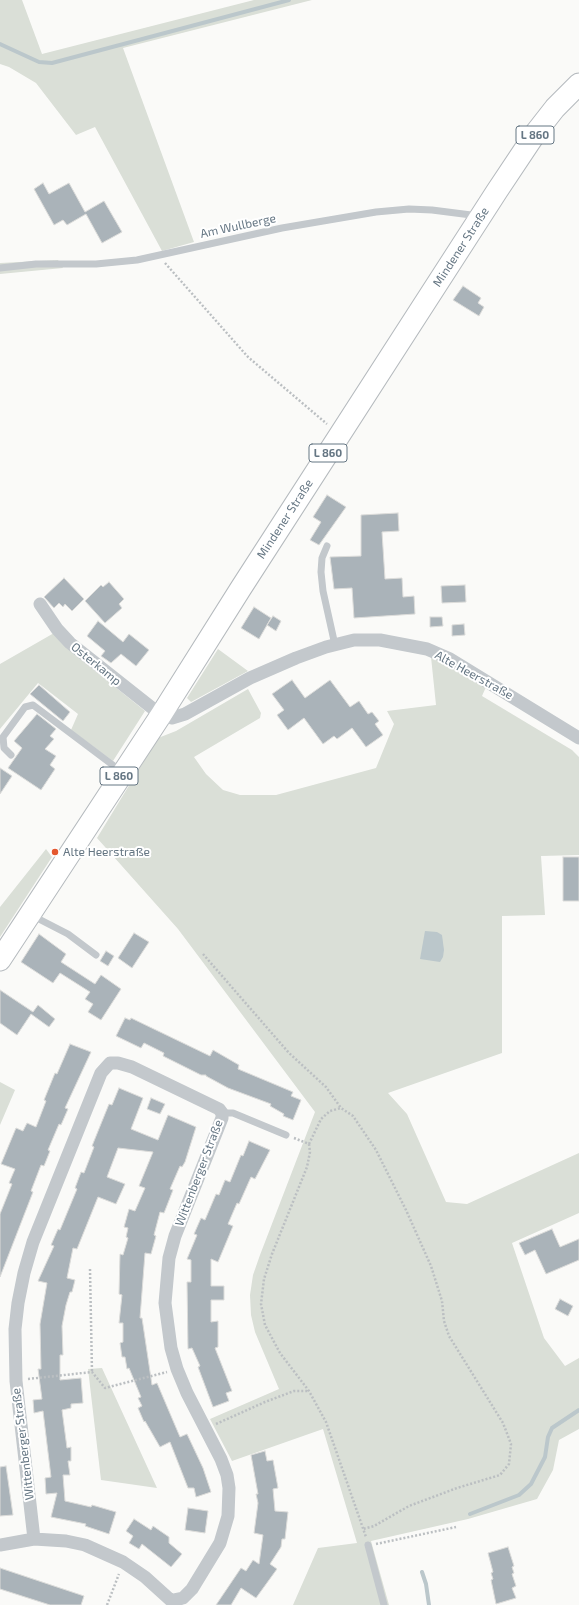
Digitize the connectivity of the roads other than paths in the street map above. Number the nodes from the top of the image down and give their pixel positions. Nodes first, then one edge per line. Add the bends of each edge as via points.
1 (579, 84) edge
2 (481, 216) junction
3 (0, 268) edge
4 (327, 546) dead end
5 (40, 604) dead end
6 (335, 645) junction
7 (161, 715) junction
8 (579, 738) edge
9 (11, 755) dead end
10 (122, 772) junction
11 (29, 914) junction
12 (96, 955) dead end
13 (0, 960) edge
14 (222, 1113) junction
15 (286, 1135) road end
16 (34, 1539) junction
17 (0, 1545) edge
18 (368, 1546) road end
19 (175, 1603) edge
20 (384, 1605) edge

1 - 2 main road, Mindener Straße / L 860 via 555,108
2 - 3 lane, Am Wullberge via 409,209 376,212 282,228 115,263 36,264
2 - 7 main road, Mindener Straße / L 860
4 - 6 lane via 322,558 322,584
5 - 7 street, Osterkamp via 56,629 70,643
6 - 7 street, Alte Heerstraße via 250,678 185,714 172,718
6 - 8 street, Alte Heerstraße via 354,640 380,640 427,649 471,670
7 - 10 main road, Mindener Straße / L 860
9 - 10 lane via 4,748 3,737 25,707 33,705
10 - 11 main road, Mindener Straße / L 860
11 - 12 lane via 68,934
11 - 13 main road, Mindener Straße / L 860
14 - 15 lane via 233,1113
14 - 16 street, Wittenberger Straße via 219,1109 118,1062 110,1063 101,1073 33,1242 24,1273 15,1329 16,1381
14 - 19 street, Wittenberger Straße via 175,1236 169,1258 165,1303 171,1348 187,1393 227,1475 228,1516 220,1543 192,1589
16 - 17 street
16 - 19 street via 66,1541 86,1546 123,1562
18 - 20 lane

